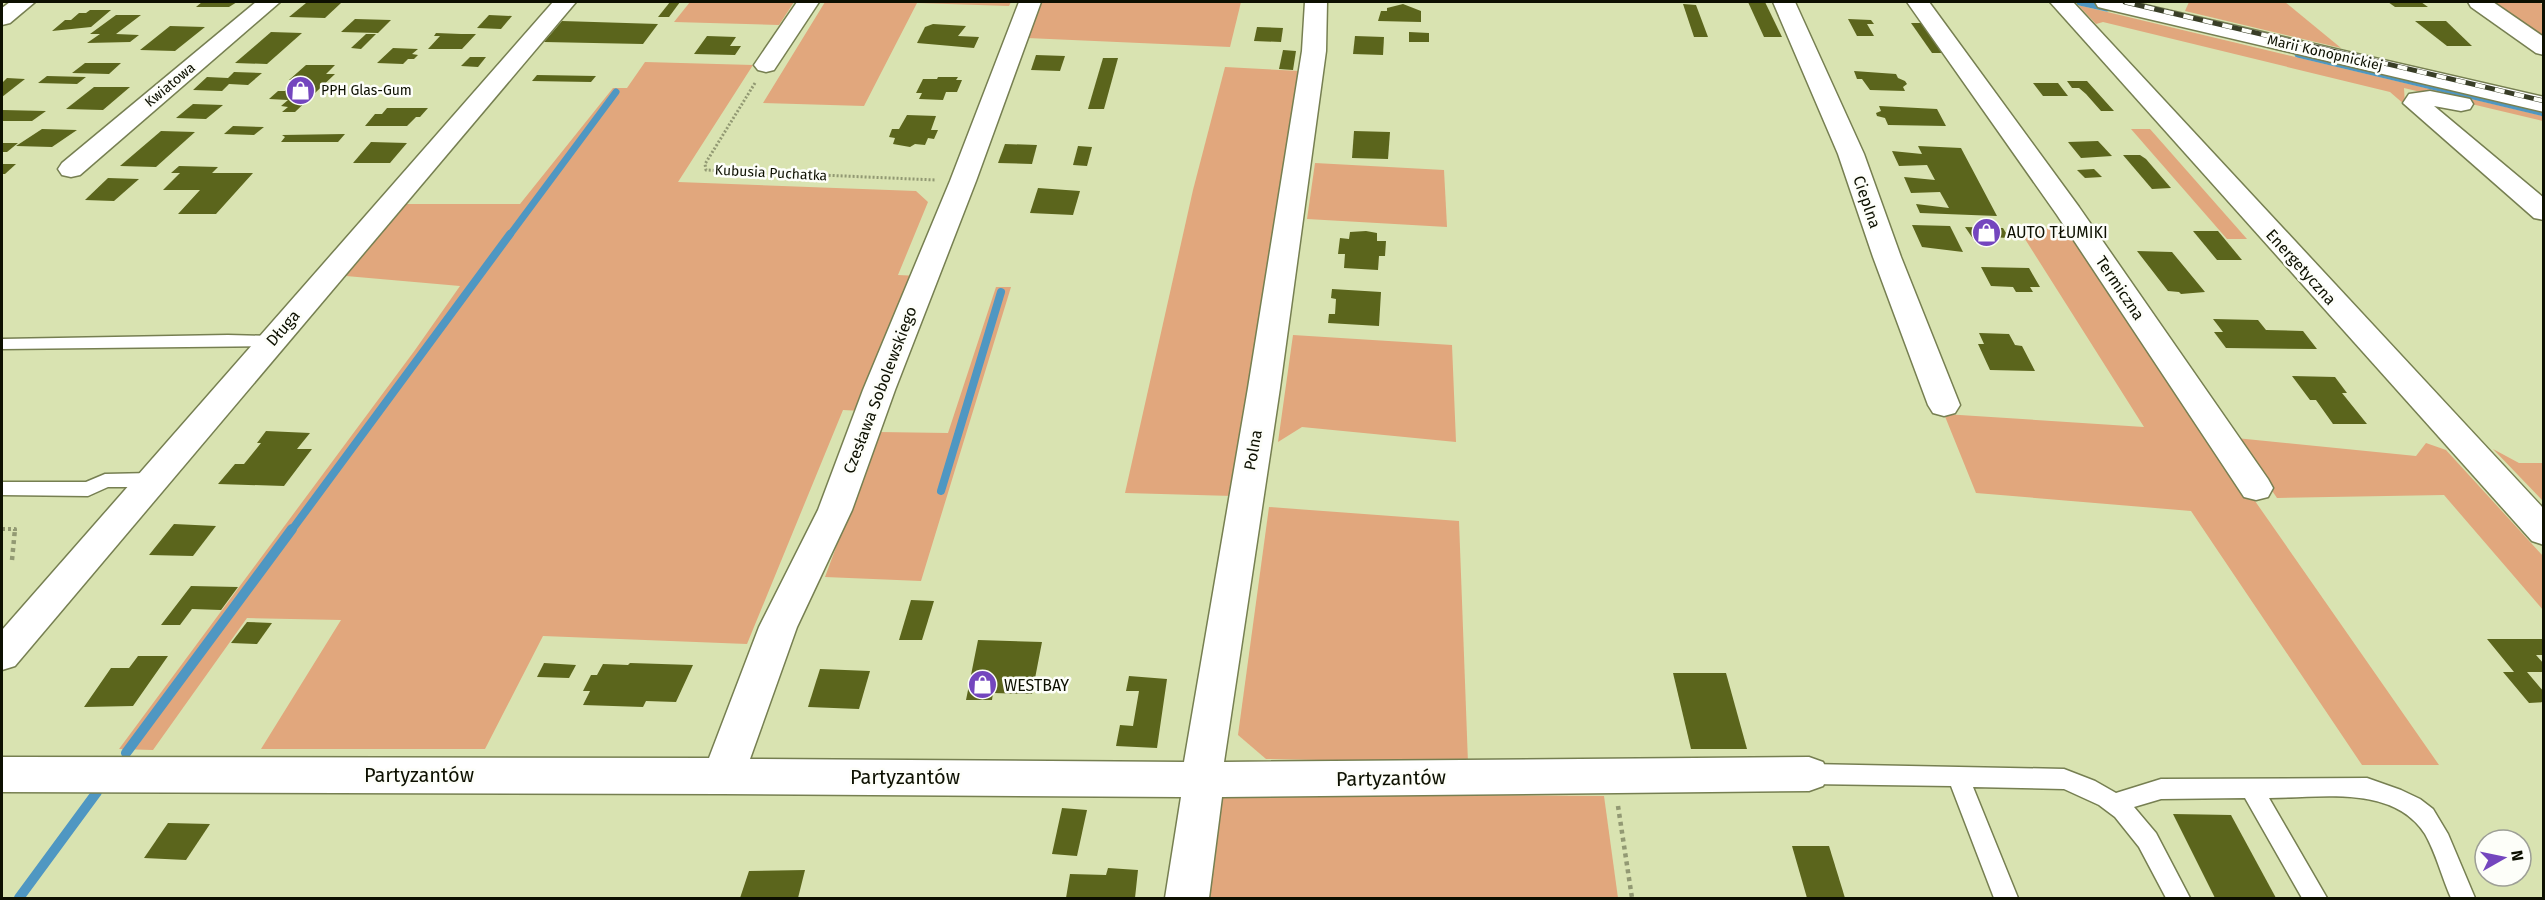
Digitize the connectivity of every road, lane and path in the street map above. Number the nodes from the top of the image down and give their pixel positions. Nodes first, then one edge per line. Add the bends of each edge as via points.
1 (24, 2) edge
2 (269, 2) edge
3 (565, 2) edge
4 (808, 2) edge
5 (1030, 2) edge
6 (1316, 2) edge
7 (1784, 2) edge
8 (1918, 2) edge
9 (2061, 2) edge
10 (2106, 2) edge
11 (2479, 2) edge
12 (2, 18) edge
13 (2544, 48) edge
14 (766, 65) joint
15 (2544, 105) edge
16 (2544, 124) edge
17 (71, 169) dead end
18 (963, 181) junction
19 (2544, 212) edge
20 (271, 342) junction
21 (2, 344) edge
22 (1944, 405) dead end
23 (152, 480) junction
24 (2256, 488) dead end
25 (2, 489) edge
26 (2, 529) edge
27 (2544, 532) edge
28 (12, 560) dead end
29 (2, 655) edge
30 (1809, 774) joint
31 (2, 775) edge
32 (723, 776) junction
33 (1613, 776) junction
34 (1958, 777) junction
35 (1204, 780) junction
36 (2250, 787) junction
37 (2115, 803) junction
38 (1187, 898) edge
39 (1632, 898) edge
40 (2006, 898) edge
41 (2178, 898) edge
42 (2315, 898) edge
43 (2463, 898) edge

1 - 12 street
2 - 17 street, Kwiatowa
3 - 20 street, Długa
4 - 14 street
5 - 18 street, Czesława Sobolewskiego
6 - 35 street, Polna via 1312,62
7 - 22 street, Cieplna via 1851,154
8 - 24 street, Termiczna via 2069,213
9 - 27 street, Energetyczna
10 - 15 street, Marii Konopnickiej
11 - 13 street
14 - 18 path, Kubusia Puchatka via 705,164 706,170
16 - 19 street via 2445,100 2418,99 2415,103
18 - 32 street, Czesława Sobolewskiego via 835,510 778,627
20 - 21 lane
20 - 23 street, Długa
23 - 25 lane via 105,481 88,489
23 - 29 street, Długa
26 - 28 path via 15,529
30 - 33 street, Partyzantów
30 - 34 lane
31 - 32 street, Partyzantów
32 - 35 street, Partyzantów
33 - 35 street, Partyzantów
33 - 39 path
34 - 37 lane via 2064,779 2091,788
34 - 40 lane
35 - 38 street, Polna
36 - 37 lane via 2161,789
36 - 42 lane
36 - 43 lane via 2367,788 2396,796 2422,811 2433,825
37 - 41 lane via 2157,854

